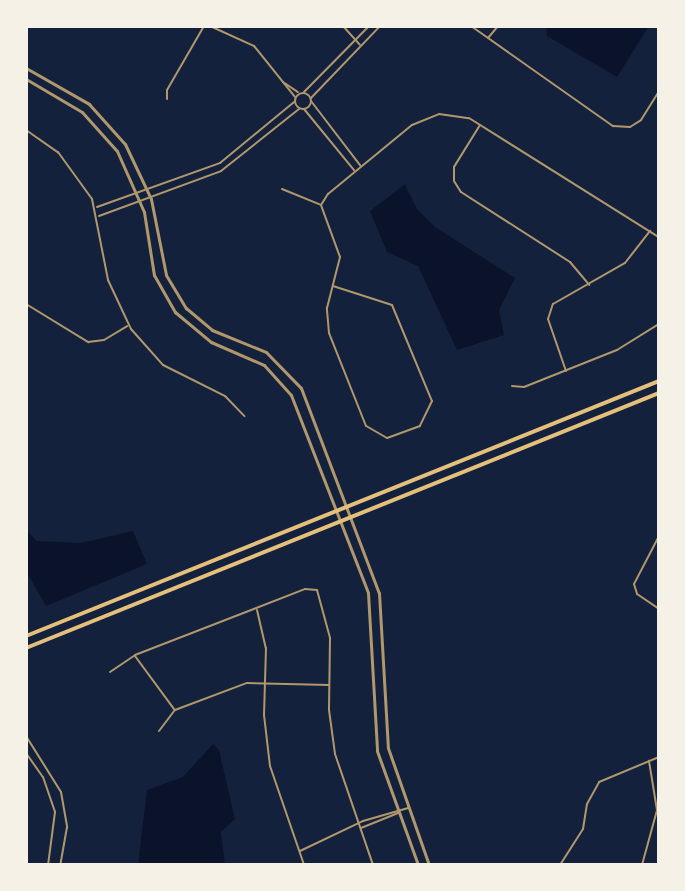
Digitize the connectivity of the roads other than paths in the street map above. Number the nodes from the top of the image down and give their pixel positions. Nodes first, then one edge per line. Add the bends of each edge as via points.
1 (204, 26) edge
2 (210, 26) edge
3 (343, 26) edge
4 (369, 26) edge
5 (380, 26) edge
6 (471, 26) edge
7 (498, 26) edge
8 (487, 39) junction
9 (356, 40) junction
10 (360, 46) junction
11 (26, 68) edge
12 (26, 79) edge
13 (282, 82) junction
14 (659, 91) edge
15 (302, 93) junction
16 (167, 99) dead end
17 (295, 99) junction
18 (311, 99) junction
19 (302, 109) junction
20 (481, 124) junction
21 (26, 130) edge
22 (241, 146) junction
23 (245, 152) junction
24 (361, 166) junction
25 (355, 171) junction
26 (178, 181) junction
27 (181, 189) junction
28 (282, 189) dead end
29 (148, 191) junction
30 (138, 193) junction
31 (151, 199) junction
32 (114, 201) junction
33 (141, 203) junction
34 (321, 205) junction
35 (95, 208) junction
36 (117, 210) junction
37 (98, 216) junction
38 (650, 231) junction
39 (659, 237) edge
40 (589, 285) junction
41 (333, 286) junction
42 (26, 304) edge
43 (659, 324) edge
44 (128, 325) junction
45 (566, 371) junction
46 (659, 381) edge
47 (512, 386) dead end
48 (659, 393) edge
49 (244, 416) dead end
50 (540, 432) junction
51 (527, 448) junction
52 (347, 507) junction
53 (337, 511) junction
54 (351, 518) junction
55 (342, 521) junction
56 (659, 536) edge
57 (256, 608) junction
58 (659, 609) edge
59 (26, 636) edge
60 (26, 648) edge
61 (135, 655) junction
62 (110, 672) dead end
63 (264, 682) junction
64 (329, 685) junction
65 (175, 710) junction
66 (159, 731) dead end
67 (27, 739) edge
68 (26, 753) edge
69 (659, 757) edge
70 (649, 761) junction
71 (409, 808) junction
72 (66, 811) junction
73 (55, 812) junction
74 (399, 812) junction
75 (380, 815) junction
76 (383, 822) junction
77 (359, 827) junction
78 (299, 852) junction
79 (48, 865) edge
80 (60, 865) edge
81 (304, 865) edge
82 (373, 865) edge
83 (418, 865) edge
84 (429, 865) edge
85 (560, 865) edge
86 (642, 865) edge

1 - 16 street via 167,90
2 - 13 street via 254,46
3 - 9 street
4 - 9 street
5 - 10 street
6 - 8 street
7 - 8 street
8 - 14 street via 613,126 630,127 641,120
9 - 10 street
9 - 15 street
10 - 18 street
11 - 29 street via 57,82 100,114 133,156
12 - 30 street via 91,121 117,151
13 - 15 street
13 - 17 street
15 - 17 street
15 - 18 street
17 - 19 street
17 - 22 street
18 - 19 street
18 - 24 street
19 - 23 street
19 - 25 street
20 - 24 street via 453,114 425,118
20 - 38 street
20 - 40 street via 454,167 461,192 570,262
21 - 35 street via 69,164
22 - 23 street
22 - 26 street via 220,163
23 - 27 street via 221,171
24 - 25 street
25 - 34 street
26 - 27 street
26 - 29 street
27 - 31 street
28 - 34 street
29 - 30 street
29 - 31 street
30 - 32 street
30 - 33 street
31 - 33 street
31 - 52 street via 175,294 201,323 266,352 285,368 301,388
32 - 35 street
32 - 36 street
33 - 36 street
33 - 53 street via 154,275 167,302 199,335 255,359 281,380 298,408
34 - 41 street via 340,257
35 - 37 street
36 - 37 street
37 - 44 street via 108,280
38 - 39 street
38 - 40 street via 625,263
40 - 45 street via 561,298 549,312
41 - 41 street via 383,300 397,311 432,401 420,426 387,438 366,426 329,333 327,308
42 - 44 street via 88,342 104,340
43 - 45 street
44 - 49 street via 163,365 225,396
45 - 47 street via 524,387
46 - 50 main road
48 - 51 main road
50 - 51 main road
50 - 52 main road
51 - 54 main road
52 - 53 main road
52 - 54 street
53 - 55 street
53 - 59 main road
54 - 55 main road
54 - 71 street via 379,593 385,730
55 - 60 main road
55 - 74 street via 371,609 373,723
56 - 58 street via 634,584 637,594
57 - 61 street
57 - 63 street via 265,640
57 - 64 street via 305,589 317,590 330,638
61 - 62 street
61 - 65 street
63 - 64 street
63 - 65 street via 242,684
63 - 78 street via 270,766
64 - 77 street via 335,754
65 - 66 street
67 - 72 street via 52,772
68 - 73 street via 43,777
69 - 70 street
70 - 85 street via 599,782 587,804 583,829
70 - 86 street via 657,810
71 - 74 street
71 - 84 street
72 - 73 street
72 - 80 street
73 - 79 street
74 - 75 street
74 - 76 street
74 - 83 street
75 - 76 street
75 - 77 street
76 - 77 street
77 - 78 street
77 - 82 street
78 - 81 street

